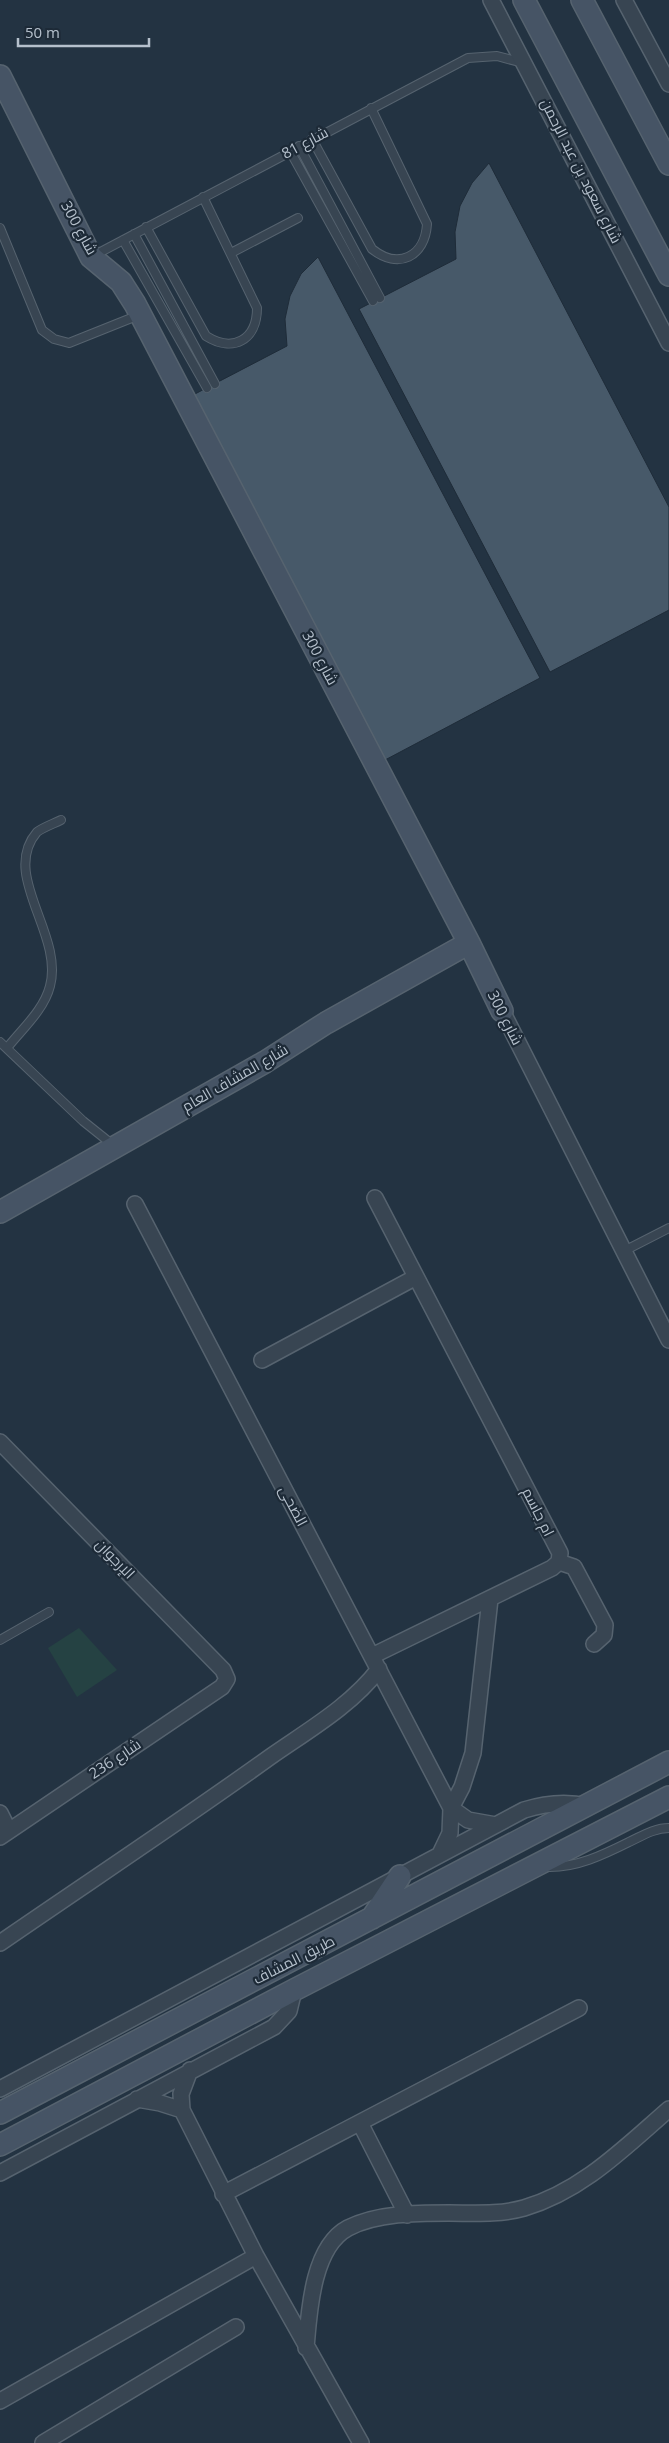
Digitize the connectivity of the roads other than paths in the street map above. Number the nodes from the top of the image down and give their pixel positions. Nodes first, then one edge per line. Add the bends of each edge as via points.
1 (491, 0) edge
2 (524, 0) edge
3 (582, 0) edge
4 (624, 0) edge
5 (525, 64) junction
6 (0, 76) edge
7 (669, 84) edge
8 (371, 108) junction
9 (312, 140) junction
10 (299, 146) junction
11 (290, 151) junction
12 (666, 156) edge
13 (203, 197) junction
14 (298, 218) dead end
15 (0, 228) edge
16 (146, 228) junction
17 (134, 234) junction
18 (123, 240) junction
19 (231, 253) junction
20 (91, 257) junction
21 (669, 275) edge
22 (140, 314) junction
23 (669, 343) edge
24 (61, 820) dead end
25 (469, 943) junction
26 (502, 1011) joint
27 (0, 1042) edge
28 (7, 1048) junction
29 (115, 1146) junction
30 (374, 1198) dead end
31 (135, 1204) dead end
32 (0, 1212) edge
33 (669, 1228) edge
34 (624, 1251) junction
35 (416, 1277) junction
36 (669, 1340) edge
37 (262, 1360) dead end
38 (0, 1442) edge
39 (559, 1562) junction
40 (490, 1598) junction
41 (49, 1612) dead end
42 (0, 1640) edge
43 (594, 1644) dead end
44 (376, 1663) junction
45 (227, 1679) joint
46 (669, 1762) edge
47 (669, 1797) edge
48 (588, 1806) junction
49 (451, 1808) junction
50 (0, 1814) edge
51 (496, 1825) junction
52 (669, 1828) edge
53 (5, 1834) edge
54 (440, 1854) junction
55 (535, 1866) junction
56 (400, 1876) junction
57 (371, 1920) junction
58 (0, 1943) edge
59 (294, 1990) junction
60 (579, 2008) dead end
61 (190, 2070) junction
62 (0, 2089) edge
63 (137, 2099) junction
64 (669, 2109) edge
65 (182, 2110) junction
66 (0, 2113) edge
67 (360, 2122) junction
68 (0, 2145) edge
69 (0, 2173) edge
70 (223, 2194) junction
71 (407, 2215) junction
72 (256, 2256) junction
73 (236, 2327) dead end
74 (306, 2348) junction
75 (0, 2401) edge
76 (65, 2437) edge
77 (43, 2443) edge
78 (361, 2443) edge

1 - 5 street, شارع سعود بن عبد الرحمن
2 - 21 street, شارع سعود بن عبد الرحمن
3 - 12 street
4 - 7 street
5 - 8 lane, شارع 81 via 497,56 468,58
5 - 23 street, شارع سعود بن عبد الرحمن
6 - 20 street, شارع 300
8 - 9 lane, شارع 81
8 - 9 lane via 427,224 424,241 414,254 392,259 372,249
9 - 10 lane, شارع 81
10 - 11 lane, شارع 81
10 - 11 lane via 376,300
11 - 13 lane, شارع 81
13 - 16 lane, شارع 81
13 - 19 lane
14 - 19 lane
15 - 22 lane via 42,330 54,339 69,342
16 - 17 lane, شارع 81
16 - 19 lane via 198,326 211,340 230,344 242,341 252,332 257,320 257,308
17 - 18 lane, شارع 81
17 - 18 lane via 211,386
18 - 20 lane, شارع 81
20 - 22 street, شارع 300 via 121,282
22 - 25 street, شارع 300
24 - 28 lane via 26,842 19,857 18,877 49,952 50,985 44,1001
25 - 26 street, شارع 300
25 - 29 street, شارع المشاف العام
26 - 34 street, شارع 300
27 - 28 lane
28 - 29 lane via 83,1121
29 - 32 street, شارع المشاف العام
30 - 35 street, ام جاسم
31 - 44 street, الضحى
33 - 34 lane
34 - 36 street, شارع 300
35 - 37 street
35 - 39 street, ام جاسم via 560,1553
38 - 45 street, الإرجوان via 223,1670
39 - 40 street
39 - 43 street via 574,1567 605,1625 604,1635
40 - 44 street
40 - 49 street via 473,1753
41 - 42 lane
44 - 49 street, الضحى
44 - 58 street via 360,1690 316,1724 184,1819
45 - 53 street, شارع 236 via 222,1687
46 - 48 street, طريق المشاف
47 - 55 street, طريق المشاف
48 - 51 street, طريق المشاف via 549,1803 524,1810
48 - 57 street, طريق المشاف
49 - 51 street via 468,1820
49 - 54 street, الضحى via 450,1833
50 - 53 street
51 - 54 street, طريق المشاف
52 - 55 lane via 654,1830 574,1865
54 - 56 street, طريق المشاف
55 - 59 street, طريق المشاف
56 - 57 street
56 - 62 street, طريق المشاف
57 - 66 street, طريق المشاف
59 - 61 street, طريق المشاف via 289,2011 274,2027
59 - 68 street, طريق المشاف
60 - 67 street
61 - 63 street, طريق المشاف
61 - 65 street via 181,2094
63 - 65 street via 160,2102
63 - 69 street, طريق المشاف
64 - 71 street via 577,2185 541,2203 501,2212
65 - 70 street
67 - 70 street
67 - 71 street
70 - 72 street
71 - 74 street via 364,2222 347,2228 334,2239 324,2256 311,2297
72 - 74 street
72 - 75 street
73 - 76 street
74 - 78 street
76 - 77 street

